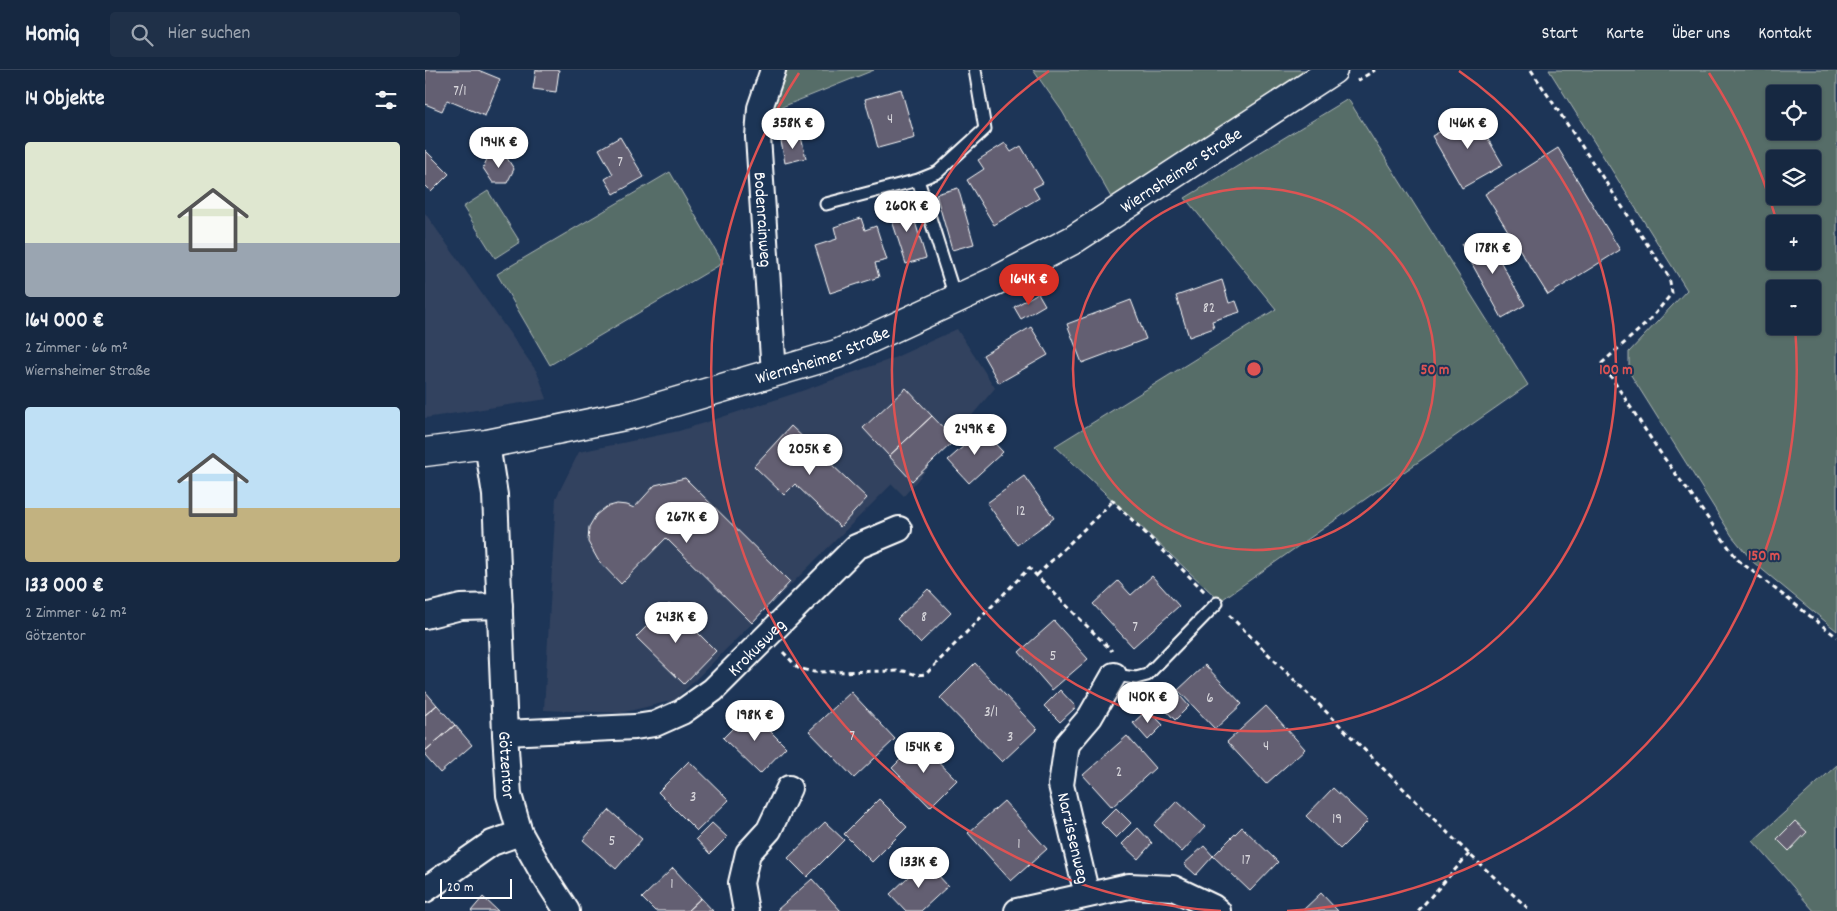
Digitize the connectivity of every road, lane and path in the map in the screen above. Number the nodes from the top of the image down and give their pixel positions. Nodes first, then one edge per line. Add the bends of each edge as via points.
1 (773, 70) edge
2 (975, 70) edge
3 (1333, 70) edge
4 (1531, 70) edge
5 (918, 180) junction
6 (826, 204) dead end
7 (956, 300) junction
8 (774, 373) junction
9 (487, 444) junction
10 (425, 452) edge
11 (899, 529) dead end
12 (1037, 575) junction
13 (1217, 603) junction
14 (500, 606) junction
15 (425, 616) edge
16 (768, 635) junction
17 (1837, 637) edge
18 (1114, 675) junction
19 (505, 733) junction
20 (789, 788) dead end
21 (521, 833) junction
22 (1469, 854) junction
23 (425, 890) edge
24 (1087, 895) junction
25 (567, 911) edge
26 (746, 911) edge
27 (1017, 911) edge
28 (1218, 911) edge
29 (1418, 911) edge
30 (1531, 911) edge

1 - 8 street, Bodenrainweg via 760,108 758,137
2 - 5 lane via 985,129 938,172
3 - 7 main road, Wiernsheimer Straße via 1073,240
4 - 17 path via 1669,277 1671,293 1666,300 1650,320 1602,362 1657,448 1738,560
5 - 6 lane
5 - 7 lane
7 - 8 main road, Wiernsheimer Straße via 837,354
8 - 9 main road, Wiernsheimer Straße via 634,414
9 - 10 main road, Wiernsheimer Straße
9 - 14 street via 495,495
11 - 16 street, Krokusweg via 856,547
12 - 13 path via 1112,500
12 - 16 path via 1029,568 926,674 904,671 814,672 798,668
12 - 18 path via 1113,652
13 - 18 lane via 1147,674 1136,678
13 - 22 path
14 - 15 street via 461,607
14 - 19 street, Götzentor
16 - 19 street, Krokusweg via 713,690 682,712 655,724
18 - 24 street, Narzissenweg via 1090,716 1067,744 1061,785
19 - 21 street, Götzentor via 509,795
20 - 26 street via 769,830 748,853 741,883
21 - 23 street via 492,843
21 - 25 street, Götzentor
22 - 29 path
22 - 30 path
24 - 27 street
24 - 28 street via 1129,886 1173,888

